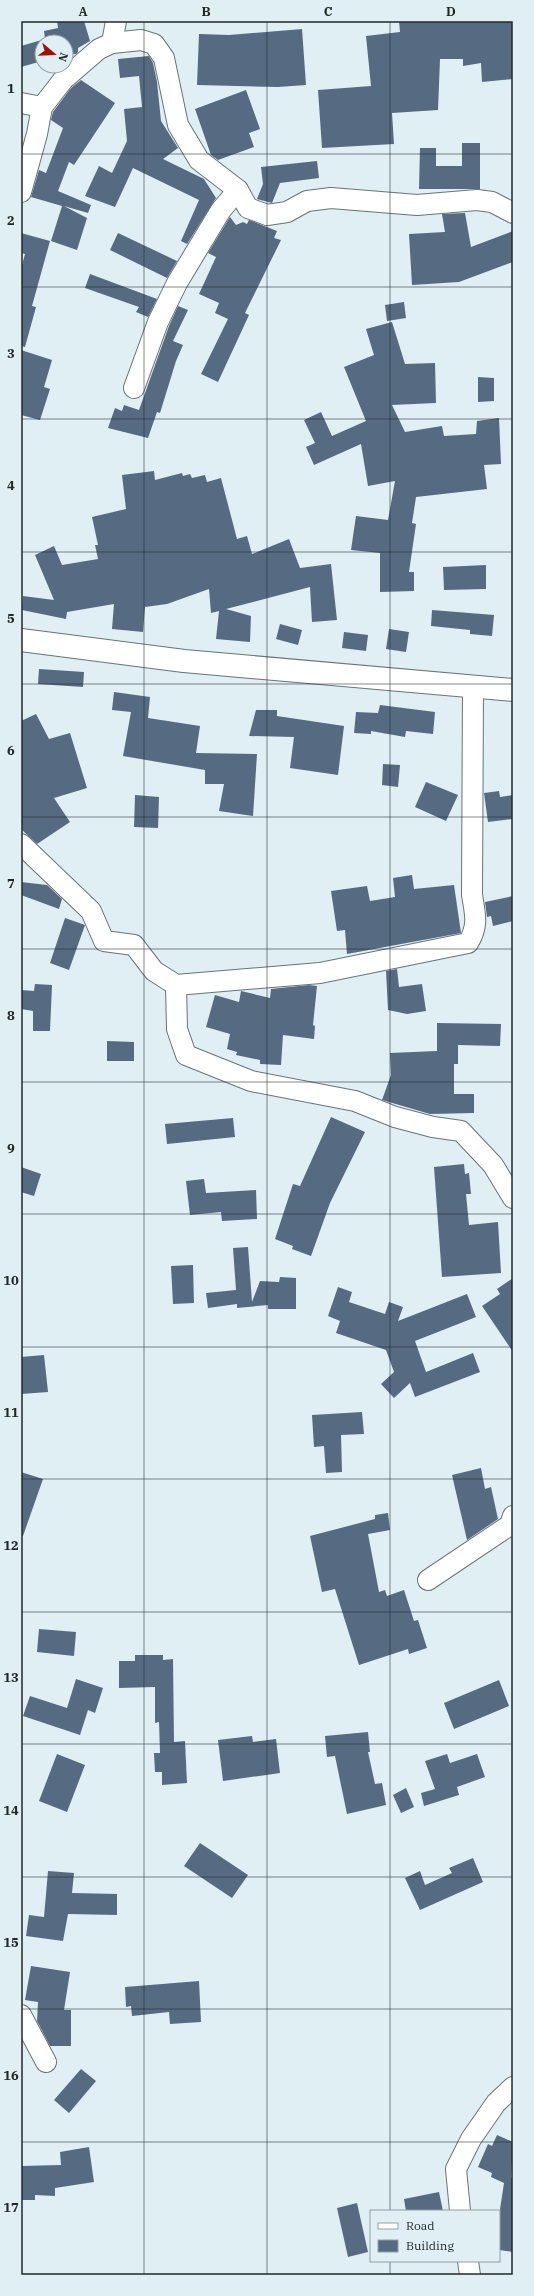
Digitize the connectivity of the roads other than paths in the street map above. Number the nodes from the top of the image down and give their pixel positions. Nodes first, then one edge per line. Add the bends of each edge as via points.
1 (116, 21) edge
2 (112, 43) junction
3 (21, 102) edge
4 (42, 107) junction
5 (238, 190) junction
6 (21, 192) edge
7 (513, 213) edge
8 (134, 388) dead end
9 (21, 640) edge
10 (473, 688) junction
11 (513, 690) edge
12 (21, 844) edge
13 (176, 985) junction
14 (513, 1198) edge
15 (513, 1516) edge
16 (428, 1580) dead end
17 (21, 2014) edge
18 (46, 2062) dead end
19 (513, 2087) edge
20 (460, 2210) edge
21 (468, 2262) edge
22 (470, 2275) edge

1 - 2 street
2 - 4 street via 98,49 63,80
2 - 5 street via 141,40 154,44 164,58 178,125 199,160
3 - 4 street
4 - 6 street
5 - 7 street via 248,208 267,215 287,212 307,201 331,198 417,205 477,200 492,202
5 - 8 street via 221,210 177,283 158,322
9 - 10 highway via 184,661
10 - 11 highway
10 - 13 street via 472,895 476,923 474,934 468,943 320,974
12 - 13 street via 91,911 104,941 134,945 154,971
13 - 14 street via 177,1029 186,1055 251,1081 355,1101 394,1117 461,1131 493,1165
15 - 16 street via 510,1525
17 - 18 street
19 - 20 street via 496,2103 471,2139 456,2170
21 - 22 street

